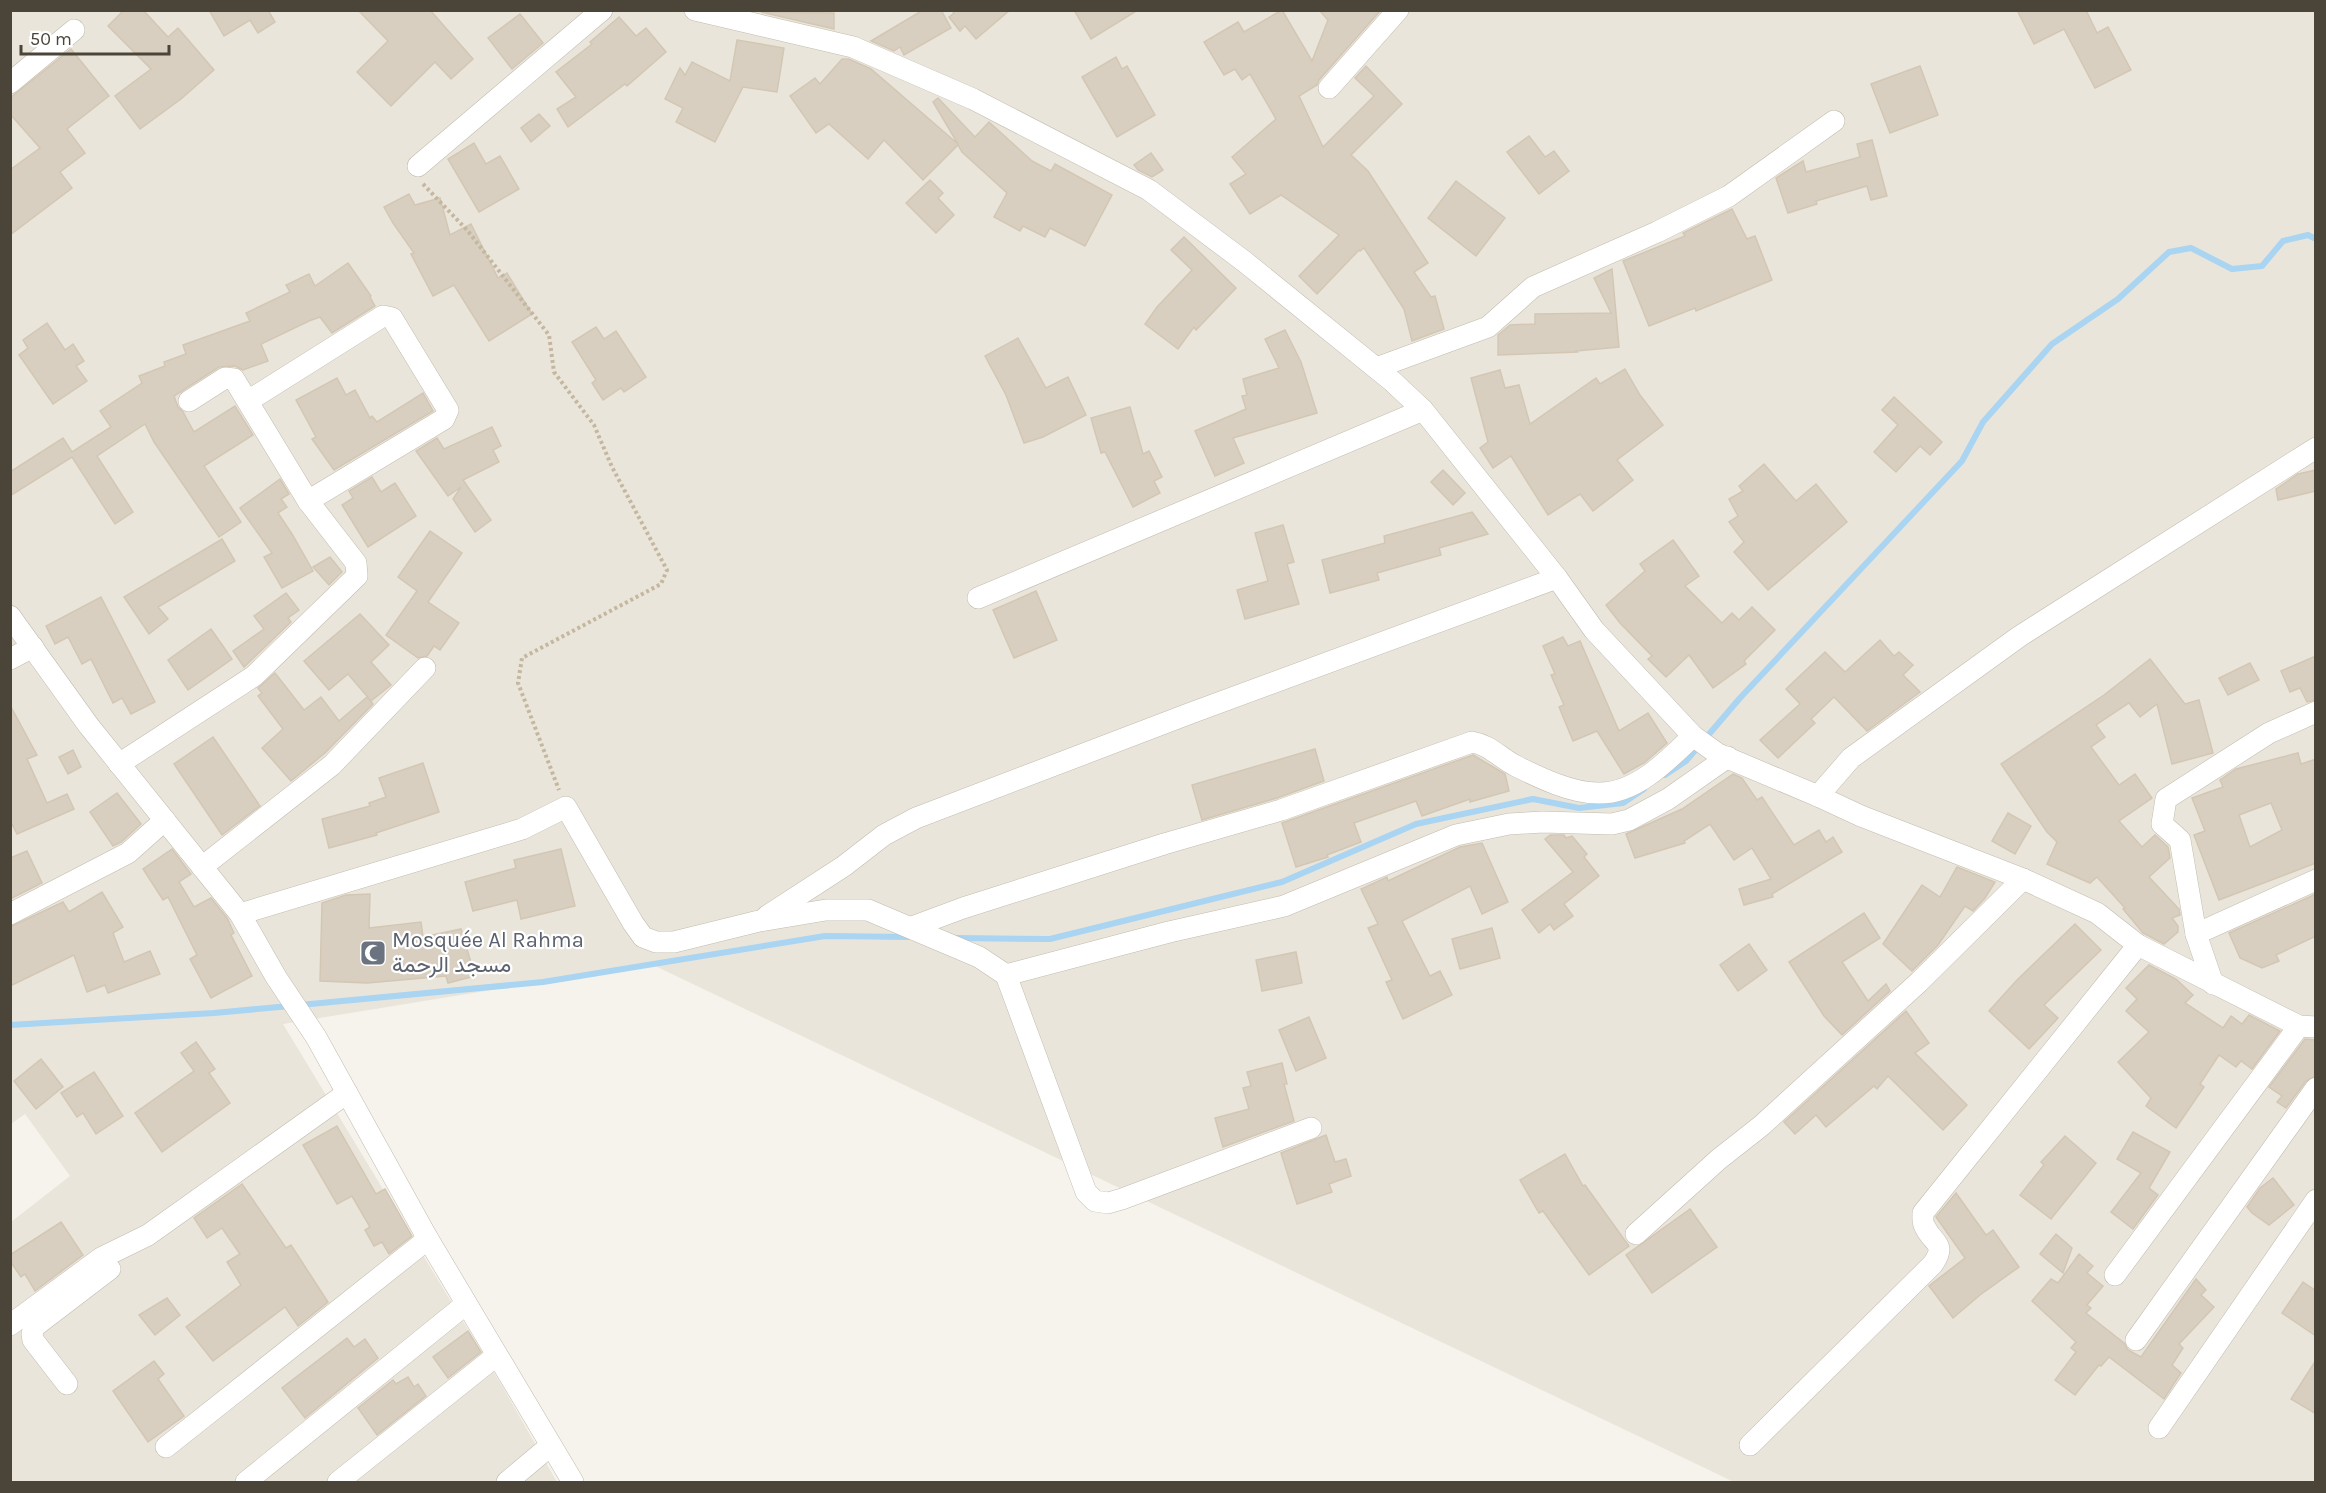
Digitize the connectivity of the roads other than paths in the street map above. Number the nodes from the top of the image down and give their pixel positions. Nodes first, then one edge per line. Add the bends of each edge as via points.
1 (602, 10) edge
2 (1398, 10) edge
3 (704, 11) edge
4 (74, 30) dead end
5 (10, 83) edge
6 (1329, 88) dead end
7 (1834, 121) dead end
8 (418, 166) road end
9 (1376, 368) junction
10 (189, 401) dead end
11 (248, 401) junction
12 (1423, 410) junction
13 (2316, 448) edge
14 (308, 501) junction
15 (1557, 578) junction
16 (978, 598) dead end
17 (10, 616) edge
18 (33, 647) junction
19 (10, 658) edge
20 (425, 668) dead end
21 (2316, 712) edge
22 (1695, 738) junction
23 (1723, 756) junction
24 (119, 764) junction
25 (1818, 796) junction
26 (165, 820) junction
27 (202, 867) junction
28 (2023, 879) junction
29 (2316, 880) edge
30 (10, 914) edge
31 (240, 914) junction
32 (759, 921) junction
33 (912, 927) junction
34 (2196, 934) junction
35 (2138, 945) junction
36 (1006, 975) junction
37 (2213, 984) junction
38 (2307, 1027) edge
39 (2316, 1088) edge
40 (347, 1093) junction
41 (1311, 1128) dead end
42 (2316, 1200) edge
43 (148, 1234) junction
44 (1636, 1234) dead end
45 (428, 1239) junction
46 (2115, 1275) dead end
47 (466, 1304) junction
48 (10, 1325) edge
49 (2136, 1340) dead end
50 (496, 1356) junction
51 (67, 1384) dead end
52 (2159, 1428) dead end
53 (1750, 1445) dead end
54 (550, 1446) junction
55 (166, 1447) dead end
56 (246, 1482) edge
57 (338, 1482) edge
58 (507, 1482) edge
59 (573, 1482) edge

1 - 8 street
2 - 6 street
3 - 9 street via 853,47 973,99 1149,190
4 - 5 street
7 - 9 street via 1729,196 1533,287 1488,327
9 - 12 street
10 - 11 street via 225,378 234,379
11 - 14 street
11 - 14 street via 383,316 392,318 448,410 444,419
12 - 15 street
12 - 16 street
13 - 25 street via 2020,636 1851,758
14 - 24 street via 356,563 357,576 254,676
15 - 22 street via 1594,630
15 - 32 street via 916,818 884,835
17 - 18 street
18 - 19 street
18 - 24 street
20 - 27 street via 332,765
21 - 34 street via 2269,733 2166,799 2162,824 2180,840
22 - 23 street
22 - 33 street via 1665,764 1628,787 1600,794 1560,786 1514,765 1485,744 1472,742 1281,810
23 - 25 street
23 - 36 street via 1668,798 1629,820 1612,824 1509,824 1456,835 1284,906
24 - 26 street
25 - 28 street
26 - 27 street
26 - 30 street via 128,853
27 - 31 street
28 - 35 street via 2097,913
28 - 44 street via 1919,982
29 - 34 street
31 - 32 street via 522,830 566,807 643,936 656,942 674,942
31 - 40 street
32 - 33 street via 826,910 868,910
33 - 36 street via 979,957
34 - 37 street
35 - 37 street
35 - 53 street via 1923,1213 1923,1226 1939,1245 1940,1254 1933,1264
36 - 41 street via 1086,1192 1095,1202 1122,1199
37 - 38 street
38 - 46 street
39 - 49 street
40 - 43 street
40 - 45 street
42 - 52 street
43 - 48 street via 101,1258
43 - 51 street via 128,1255 34,1328 33,1340
45 - 47 street
45 - 55 street
47 - 50 street
47 - 56 street
50 - 54 street
50 - 57 street
54 - 58 street
54 - 59 street

